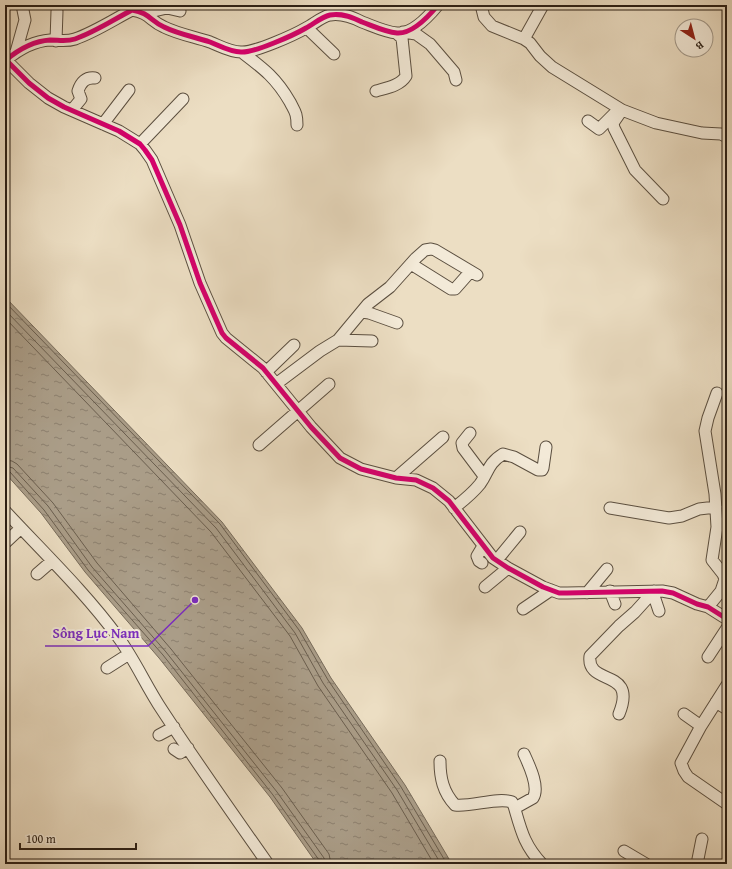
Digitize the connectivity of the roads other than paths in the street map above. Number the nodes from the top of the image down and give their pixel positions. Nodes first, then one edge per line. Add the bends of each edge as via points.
1 (22, 5) edge
2 (438, 5) edge
3 (482, 5) edge
4 (543, 5) edge
5 (134, 8) edge
6 (154, 10) edge
7 (57, 11) dead end
8 (180, 11) dead end
9 (307, 28) junction
10 (400, 32) junction
11 (524, 39) junction
12 (56, 41) junction
13 (16, 52) junction
14 (243, 53) junction
15 (334, 54) dead end
16 (6, 59) edge
17 (95, 78) dead end
18 (456, 80) dead end
19 (129, 90) dead end
20 (376, 91) dead end
21 (183, 99) dead end
22 (620, 109) junction
23 (72, 110) junction
24 (588, 121) dead end
25 (103, 124) junction
26 (297, 125) dead end
27 (727, 137) edge
28 (140, 144) junction
29 (663, 199) dead end
30 (411, 264) junction
31 (362, 312) junction
32 (397, 323) dead end
33 (338, 340) junction
34 (372, 341) dead end
35 (294, 345) dead end
36 (266, 372) junction
37 (276, 384) junction
38 (329, 384) dead end
39 (717, 394) dead end
40 (298, 410) junction
41 (470, 433) dead end
42 (444, 437) dead end
43 (259, 445) dead end
44 (546, 447) dead end
45 (484, 476) junction
46 (396, 478) junction
47 (716, 507) junction
48 (454, 508) junction
49 (610, 508) dead end
50 (5, 511) edge
51 (21, 528) junction
52 (520, 532) dead end
53 (5, 543) edge
54 (483, 546) junction
55 (497, 560) junction
56 (52, 561) junction
57 (482, 563) dead end
58 (508, 568) junction
59 (607, 569) dead end
60 (37, 574) dead end
61 (486, 588) dead end
62 (551, 590) junction
63 (610, 591) junction
64 (654, 592) junction
65 (587, 593) junction
66 (615, 604) dead end
67 (708, 607) junction
68 (523, 608) dead end
69 (659, 611) dead end
70 (727, 619) edge
71 (727, 628) edge
72 (129, 654) junction
73 (708, 656) dead end
74 (107, 668) dead end
75 (727, 686) edge
76 (716, 702) junction
77 (727, 709) edge
78 (619, 714) dead end
79 (684, 714) dead end
80 (701, 726) junction
81 (174, 727) junction
82 (159, 734) dead end
83 (188, 748) junction
84 (174, 749) dead end
85 (524, 754) dead end
86 (440, 761) dead end
87 (727, 804) edge
88 (515, 808) junction
89 (702, 839) dead end
90 (624, 851) dead end
91 (268, 864) edge
92 (542, 864) edge
93 (646, 864) edge
94 (697, 864) edge

1 - 13 street via 24,20
2 - 10 street via 416,26
3 - 11 street via 484,17 492,26
4 - 11 street
5 - 6 street via 141,12
5 - 12 street via 79,37 62,42
6 - 8 street via 167,8
6 - 14 street via 163,27
7 - 12 street
9 - 10 street via 330,15 340,15 374,27
9 - 14 street via 277,42
9 - 15 street
10 - 18 street via 416,34 430,44 454,72
10 - 20 street via 406,76 394,86
11 - 22 street via 552,67
12 - 13 street via 41,42
13 - 16 street
14 - 26 street via 266,71 283,89 297,114
16 - 23 street via 48,98
17 - 23 street via 86,78 82,83 78,91 81,100
19 - 25 street
21 - 28 street
22 - 24 street via 599,129
22 - 27 street via 656,123
22 - 29 street via 614,128 635,170
23 - 25 street
25 - 28 street
28 - 36 street via 152,160 222,333
30 - 30 street via 425,250 431,248 473,274 455,289 451,289
30 - 31 street
31 - 32 street
31 - 33 street
33 - 34 street
33 - 37 street
35 - 36 street
36 - 37 street
37 - 40 street
38 - 40 street
39 - 47 street via 705,431
40 - 43 street
40 - 46 street via 340,458 361,469
41 - 45 street via 462,443 463,448
42 - 46 street
44 - 45 street via 542,470 503,454 492,463
45 - 48 street via 473,493
46 - 48 street via 416,480 434,488
47 - 49 street via 669,518
47 - 67 street via 717,527 712,560 725,579 721,590
48 - 54 street
50 - 51 street
51 - 53 street
51 - 56 street
52 - 55 street
54 - 55 street
54 - 57 street via 477,556 478,561
55 - 58 street
56 - 60 street
56 - 72 street via 104,618
58 - 61 street
58 - 62 street
59 - 65 street
62 - 65 street via 559,593
62 - 68 street
63 - 64 street
63 - 65 street
63 - 66 street
64 - 67 street via 673,593
64 - 69 street
64 - 78 street via 590,656 594,671 620,685 623,700
67 - 70 street
71 - 73 street
72 - 74 street
72 - 81 street
75 - 76 street
76 - 77 street
76 - 80 street
79 - 80 street
80 - 87 street via 681,763 688,777
81 - 82 street
81 - 83 street
83 - 84 street via 180,753
83 - 91 street
85 - 88 street via 534,779 535,796
86 - 88 street via 440,774 446,792 455,805 508,801 512,802
88 - 92 street via 526,843
89 - 94 street
90 - 93 street

